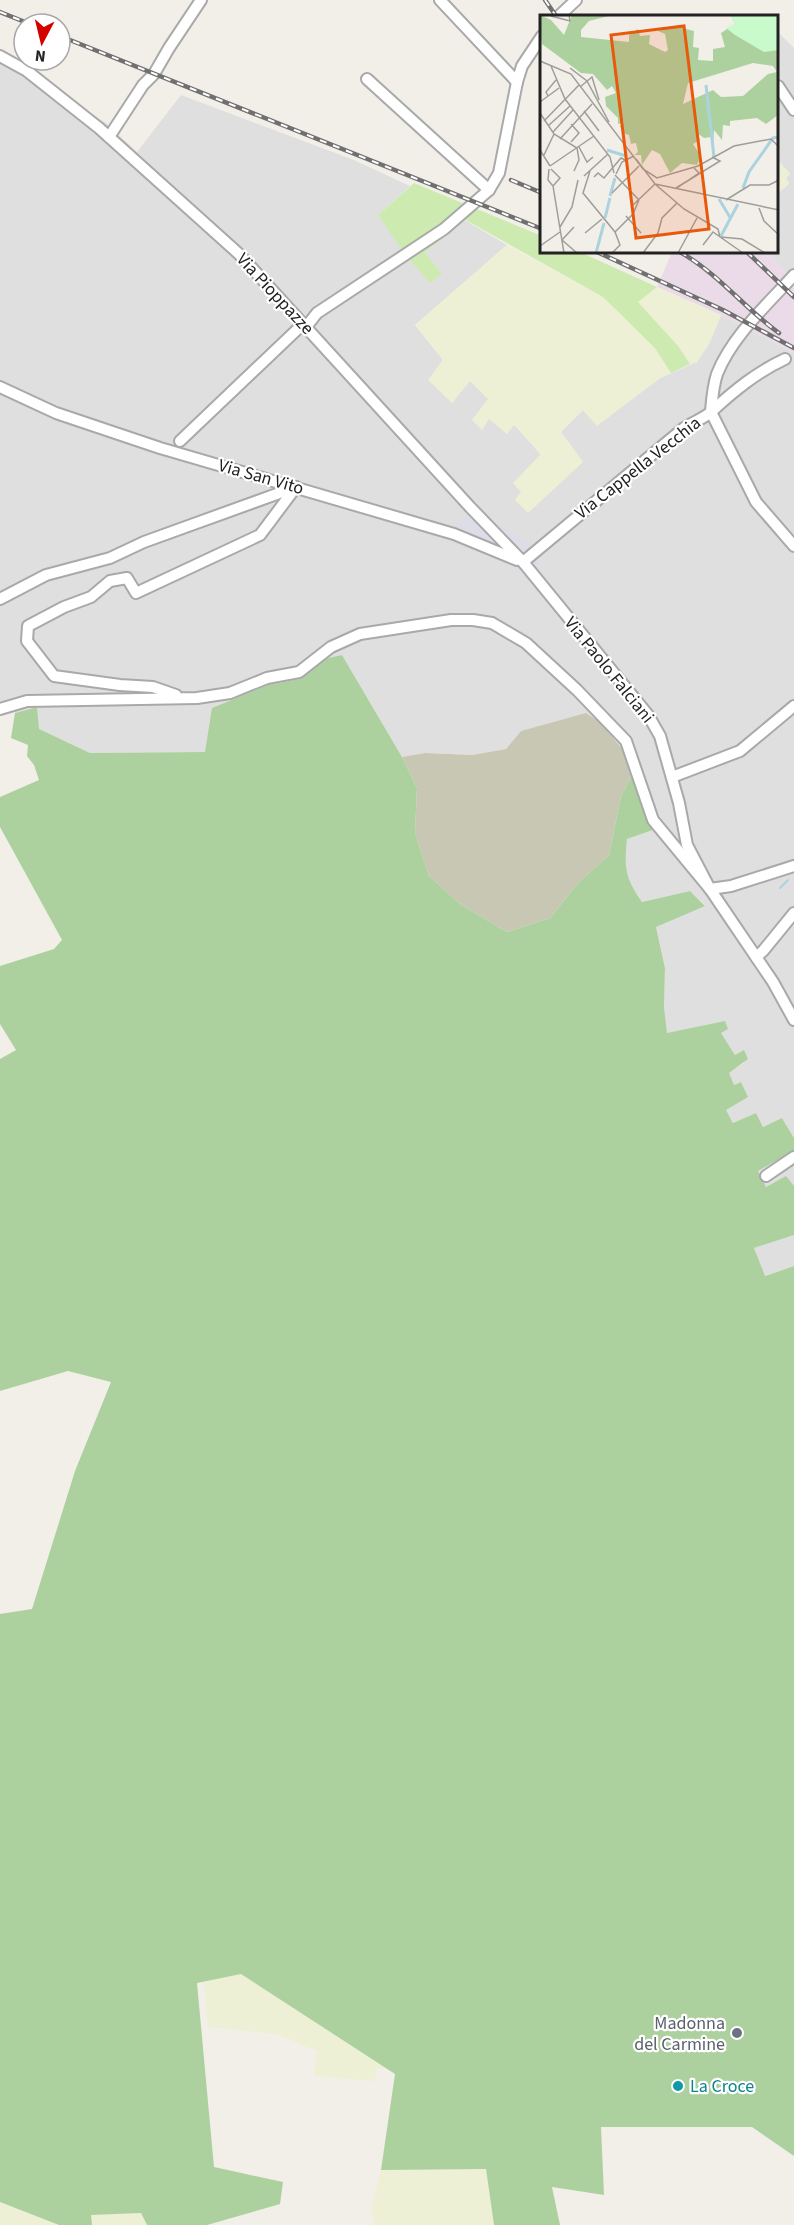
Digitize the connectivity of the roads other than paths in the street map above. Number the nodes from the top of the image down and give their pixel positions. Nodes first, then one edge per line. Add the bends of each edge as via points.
1 (201, 0) edge
2 (440, 0) edge
3 (576, 0) edge
4 (560, 15) edge
5 (540, 39) edge
6 (0, 56) edge
7 (367, 79) dead end
8 (517, 82) junction
9 (779, 89) edge
10 (794, 110) edge
11 (109, 137) junction
12 (489, 190) junction
13 (794, 275) edge
14 (305, 326) junction
15 (785, 359) dead end
16 (0, 387) edge
17 (711, 412) junction
18 (180, 441) dead end
19 (296, 487) junction
20 (794, 546) edge
21 (523, 562) junction
22 (0, 599) edge
23 (185, 699) junction
24 (794, 706) edge
25 (0, 709) edge
26 (672, 777) junction
27 (794, 866) edge
28 (710, 889) junction
29 (794, 913) edge
30 (756, 957) junction
31 (794, 1020) edge
32 (794, 1157) edge
33 (766, 1176) dead end

1 - 11 street
2 - 8 street
3 - 4 street
5 - 8 street via 522,66
6 - 11 street, Via Pioppazze via 27,71
7 - 12 street
8 - 12 street via 504,157
9 - 10 street
11 - 14 street, Via Pioppazze via 239,254
12 - 14 street via 444,229 317,313
13 - 17 street, Via Cappella Vecchia via 735,341 716,377
14 - 18 street
14 - 21 street, Via Pioppazze
15 - 17 street via 766,368
16 - 19 street, Via San Vito via 56,413
17 - 20 street via 756,502
17 - 21 street, Via Cappella Vecchia via 684,428
19 - 21 street, Via San Vito via 454,534
19 - 22 street via 110,558 46,575
19 - 23 street via 260,534 136,593 127,578 110,581 91,597 28,626 27,641 54,676 153,687
21 - 26 street, Via Paolo Falciani via 648,715 660,736
23 - 25 street via 27,701
23 - 28 street via 230,693 267,678 299,672 331,647 360,634 451,620 492,623 526,643 626,741 652,820
24 - 26 street via 740,751
26 - 28 street, Via Paolo Falciani via 687,845
27 - 28 street
28 - 30 street
29 - 30 street
30 - 31 street
32 - 33 street

